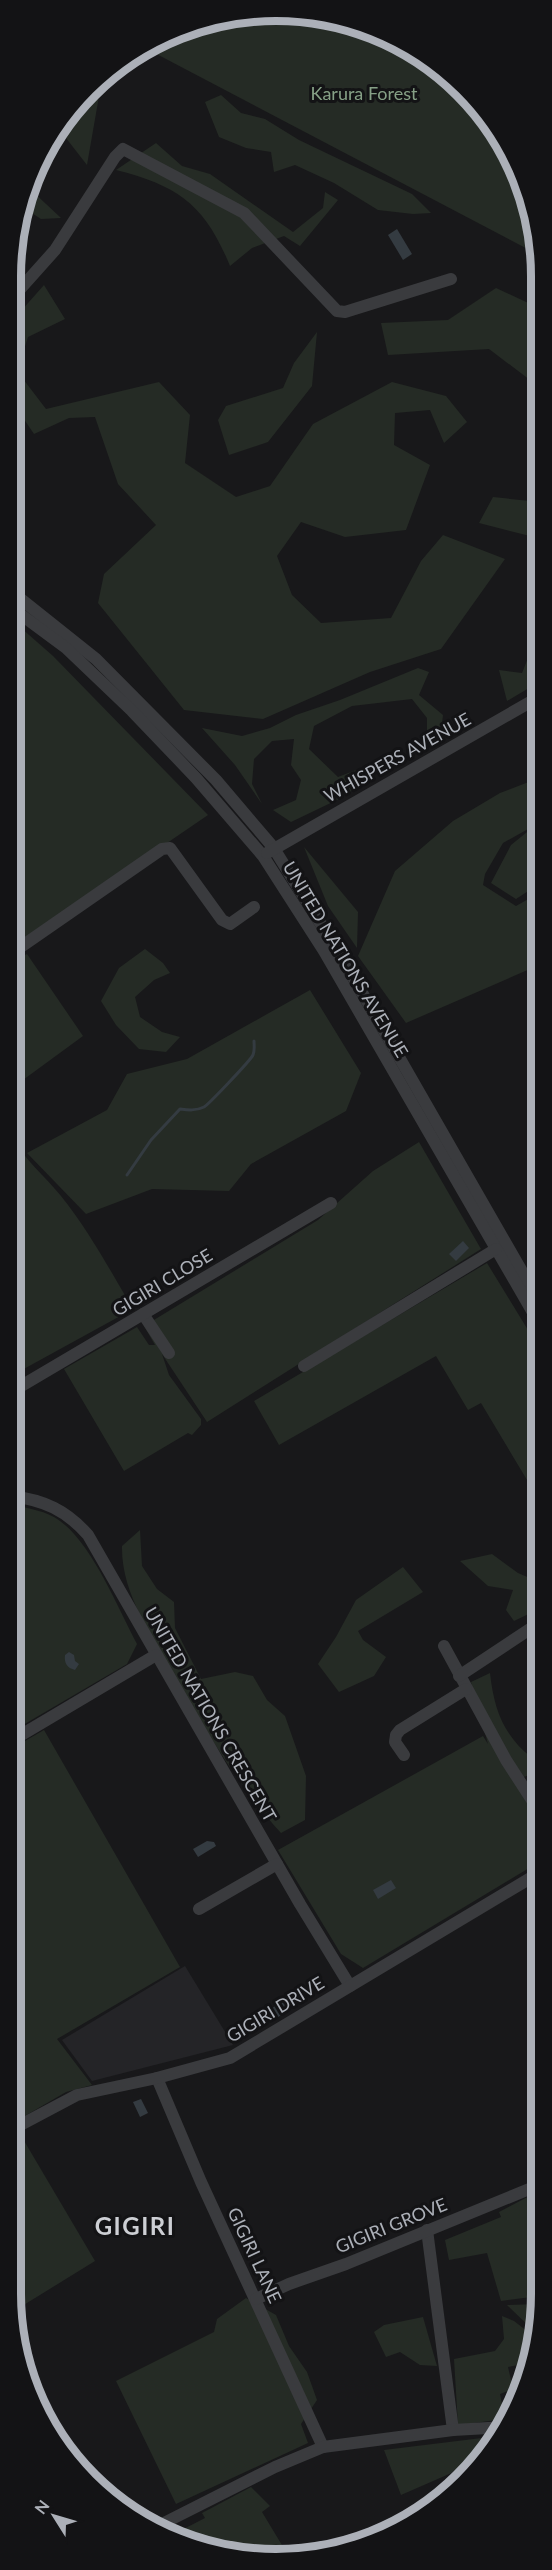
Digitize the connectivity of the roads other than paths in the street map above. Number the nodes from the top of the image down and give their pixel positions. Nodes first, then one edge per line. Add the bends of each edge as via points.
1 (451, 279) dead end
2 (21, 288) edge
3 (21, 599) edge
4 (21, 615) edge
5 (531, 702) edge
6 (273, 847) junction
7 (263, 856) junction
8 (254, 907) dead end
9 (21, 947) edge
10 (453, 1164) junction
11 (331, 1203) dead end
12 (496, 1249) junction
13 (531, 1288) edge
14 (531, 1309) edge
15 (143, 1314) junction
16 (169, 1353) dead end
17 (304, 1366) dead end
18 (21, 1387) edge
19 (21, 1497) edge
20 (531, 1628) edge
21 (444, 1646) dead end
22 (156, 1655) junction
23 (459, 1676) junction
24 (466, 1689) junction
25 (21, 1735) edge
26 (404, 1755) dead end
27 (531, 1799) edge
28 (277, 1864) junction
29 (531, 1878) edge
30 (199, 1909) dead end
31 (350, 1986) junction
32 (157, 2078) junction
33 (21, 2125) edge
34 (531, 2188) edge
35 (427, 2230) junction
36 (256, 2299) junction
37 (493, 2428) edge
38 (453, 2430) junction
39 (322, 2447) junction
40 (163, 2523) edge

1 - 2 street via 345,312 337,311 244,213 123,149 55,250
3 - 6 street, UNITED NATIONS AVENUE via 96,658 216,780
4 - 7 street, UNITED NATIONS AVENUE via 66,648 132,711
5 - 6 street, WHISPERS AVENUE
6 - 7 street, WHISPERS AVENUE
6 - 10 street, UNITED NATIONS AVENUE via 345,963
7 - 10 street, UNITED NATIONS AVENUE
8 - 9 street via 230,924 222,920 179,858 170,848 162,849
10 - 12 street, UNITED NATIONS AVENUE
10 - 13 street, UNITED NATIONS AVENUE
11 - 15 street, GIGIRI CLOSE
12 - 14 street, UNITED NATIONS AVENUE
12 - 17 street
15 - 16 street
15 - 18 street, GIGIRI CLOSE
19 - 22 street, UNITED NATIONS CRESCENT via 52,1505 77,1523 97,1549
20 - 23 street
21 - 23 street
22 - 25 street
22 - 28 street, UNITED NATIONS CRESCENT
23 - 24 street
24 - 26 street via 400,1730 395,1742
24 - 27 street
28 - 30 street
28 - 31 street, UNITED NATIONS CRESCENT
29 - 31 street, GIGIRI DRIVE
31 - 32 street, GIGIRI DRIVE via 230,2058
32 - 33 street, GIGIRI DRIVE via 77,2095
32 - 36 street, GIGIRI LANE
34 - 35 street, GIGIRI GROVE
35 - 36 street, GIGIRI GROVE
35 - 38 street
36 - 39 street, GIGIRI LANE
37 - 38 street
38 - 39 street
39 - 40 street

